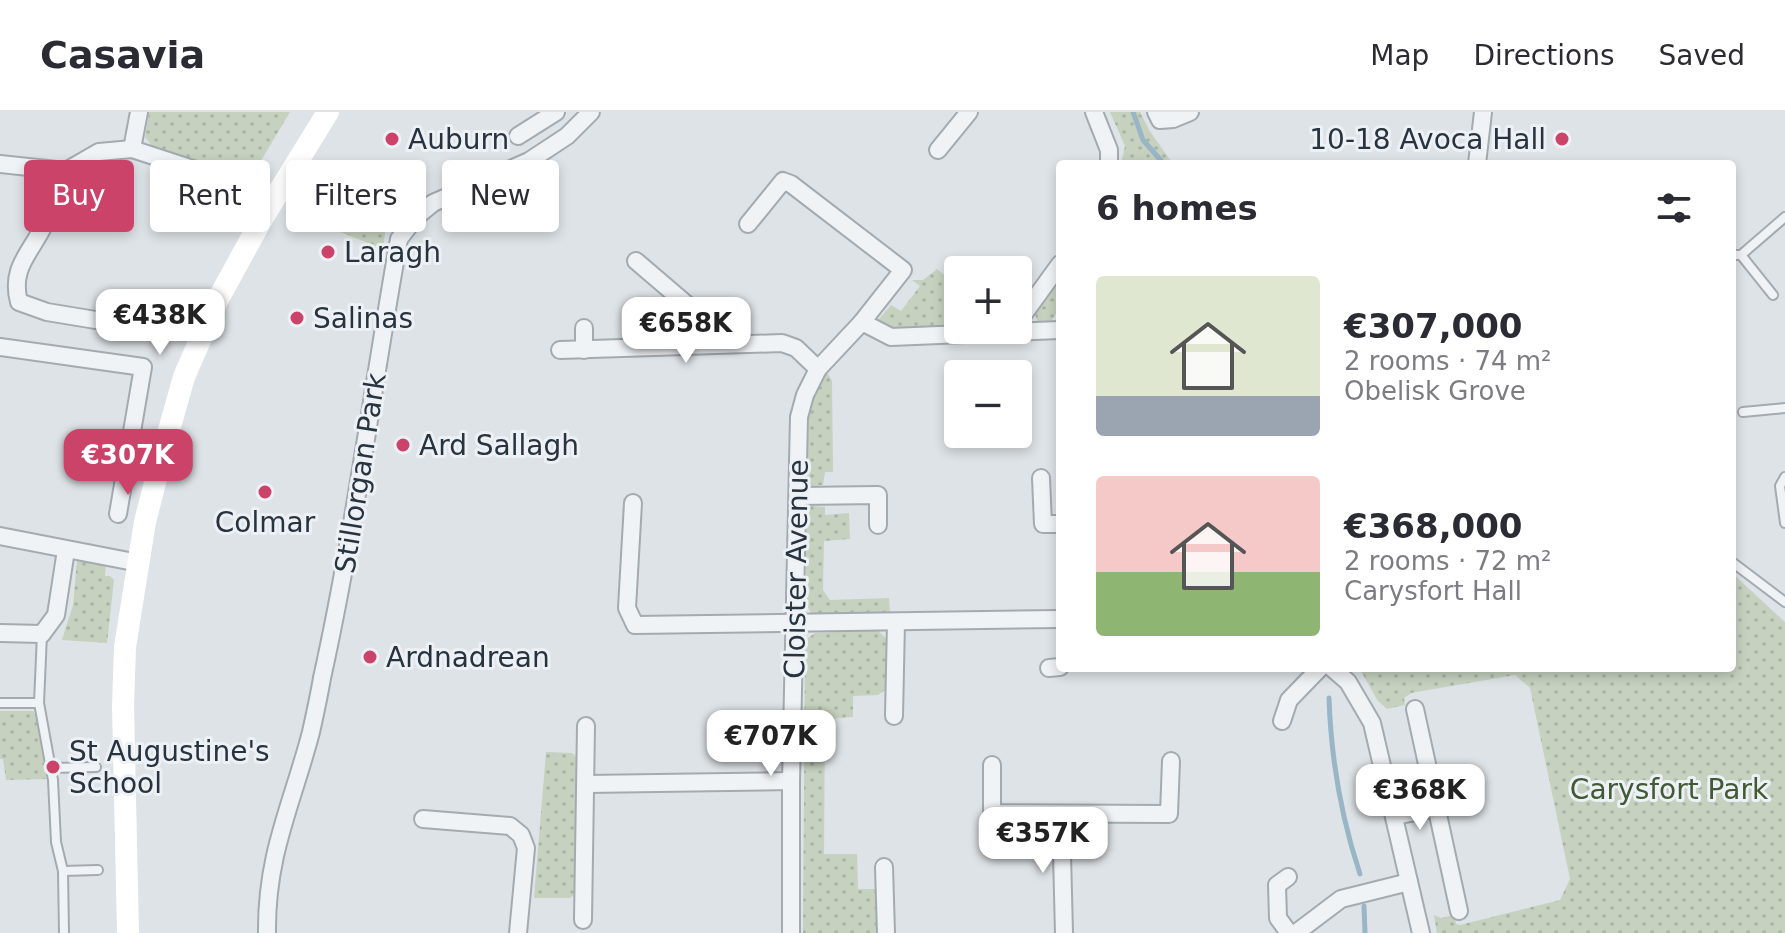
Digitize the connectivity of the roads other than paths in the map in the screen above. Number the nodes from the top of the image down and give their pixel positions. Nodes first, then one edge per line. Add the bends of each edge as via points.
1 (139, 112) edge
2 (328, 112) edge
3 (556, 112) edge
4 (591, 112) edge
5 (1094, 112) edge
6 (1156, 112) edge
7 (1190, 112) edge
8 (1483, 112) edge
9 (961, 115) edge
10 (518, 136) dead end
11 (132, 149) junction
12 (938, 150) dead end
13 (85, 160) edge
14 (166, 160) edge
15 (1109, 160) edge
16 (1477, 160) edge
17 (0, 164) edge
18 (24, 167) edge
19 (270, 207) edge
20 (1785, 217) edge
21 (748, 224) dead end
22 (40, 232) edge
23 (256, 232) edge
24 (1737, 255) edge
25 (636, 261) dead end
26 (1056, 270) edge
27 (1773, 295) dead end
28 (1032, 304) edge
29 (862, 322) junction
30 (584, 328) dead end
31 (150, 329) dead end
32 (1032, 329) edge
33 (1056, 330) edge
34 (944, 333) edge
35 (706, 344) junction
36 (0, 347) edge
37 (560, 350) dead end
38 (584, 350) junction
39 (818, 369) junction
40 (1785, 408) edge
41 (1743, 412) dead end
42 (1785, 477) edge
43 (1041, 478) dead end
44 (799, 496) junction
45 (633, 503) dead end
46 (118, 514) dead end
47 (1785, 523) edge
48 (1056, 524) edge
49 (878, 525) dead end
50 (0, 536) edge
51 (66, 550) junction
52 (139, 563) junction
53 (1736, 565) edge
54 (1785, 602) edge
55 (1056, 619) edge
56 (896, 622) junction
57 (796, 624) junction
58 (0, 633) edge
59 (42, 634) junction
60 (1316, 672) edge
61 (1337, 672) edge
62 (0, 703) edge
63 (39, 703) junction
64 (1415, 709) dead end
65 (894, 716) dead end
66 (1282, 721) dead end
67 (586, 726) dead end
68 (1171, 761) dead end
69 (992, 765) dead end
70 (96, 767) dead end
71 (51, 768) junction
72 (791, 781) junction
73 (586, 784) junction
74 (1436, 808) junction
75 (1061, 815) junction
76 (1395, 816) junction
77 (423, 819) dead end
78 (884, 867) dead end
79 (98, 870) dead end
80 (63, 871) junction
81 (1288, 877) dead end
82 (1409, 882) junction
83 (1459, 911) dead end
84 (583, 920) dead end
85 (64, 933) edge
86 (128, 933) edge
87 (267, 933) edge
88 (518, 933) edge
89 (791, 933) edge
90 (886, 933) edge
91 (1064, 933) edge
92 (1289, 933) edge
93 (1296, 933) edge
94 (1421, 933) edge

1 - 11 street
2 - 19 main road
3 - 10 street
4 - 87 street, Stillorgan Park via 529,161 433,203 399,239 339,603 311,733 280,828 266,901
5 - 15 street
6 - 7 street via 1160,120
8 - 16 street
9 - 12 street
11 - 13 street via 99,152
11 - 14 street
17 - 18 street
20 - 24 lane
21 - 29 street, Cloister Avenue via 783,181 903,270
22 - 31 street via 18,269 19,302 47,312
23 - 52 main road via 217,301 184,377
24 - 27 lane
25 - 35 street via 698,314
26 - 28 street
29 - 34 street via 891,337
29 - 39 street, Cloister Avenue
30 - 38 street
32 - 33 street
35 - 38 street
35 - 39 street via 782,343 796,348
36 - 46 street via 143,367
37 - 38 street
39 - 44 street, Cloister Avenue via 799,417
40 - 41 lane
42 - 47 lane via 1780,486
43 - 48 street via 1043,524
44 - 49 street via 878,495
44 - 57 street, Cloister Avenue
45 - 57 street via 627,608 635,625
50 - 51 street
51 - 52 street
51 - 59 street via 56,615
52 - 86 main road via 125,647 123,706
53 - 54 lane
55 - 56 street
56 - 57 street
56 - 65 street
57 - 72 street, Cloister Avenue
58 - 59 street
59 - 63 lane
60 - 66 street via 1289,700
61 - 76 street via 1372,723
62 - 63 lane
63 - 71 lane
64 - 74 street
67 - 73 street
68 - 75 street via 1169,814
69 - 75 street via 992,813
70 - 71 lane
71 - 80 lane
72 - 73 street
72 - 89 street, Cloister Avenue
73 - 84 street
74 - 76 street
74 - 83 street
75 - 91 street
76 - 82 street
77 - 88 street via 510,826 521,835 526,848
78 - 90 street
79 - 80 lane
80 - 85 lane
81 - 92 street via 1277,885 1278,918
82 - 93 street via 1341,899
82 - 94 street

